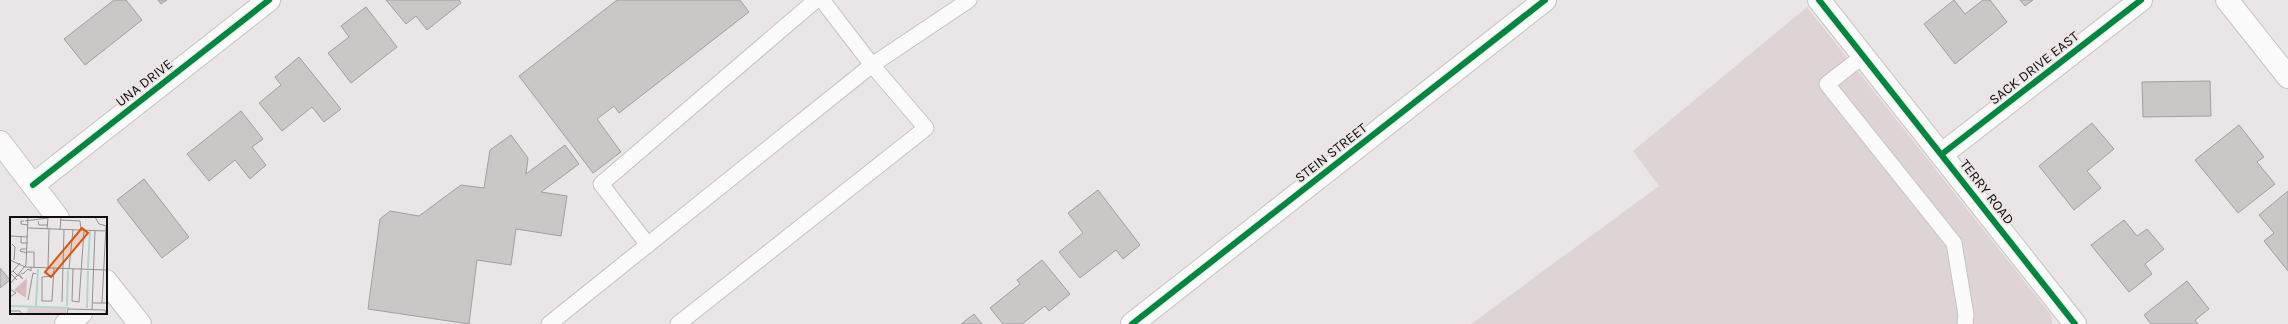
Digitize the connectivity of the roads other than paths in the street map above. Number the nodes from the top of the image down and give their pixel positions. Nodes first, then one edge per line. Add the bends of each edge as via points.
1 (269, 0) edge
2 (816, 0) edge
3 (822, 0) edge
4 (969, 0) edge
5 (1545, 0) edge
6 (1819, 0) edge
7 (2141, 0) edge
8 (2227, 0) edge
9 (1863, 56) junction
10 (872, 64) junction
11 (2288, 77) edge
12 (0, 142) edge
13 (1942, 154) junction
14 (33, 185) junction
15 (57, 217) edge
16 (648, 245) junction
17 (108, 289) edge
18 (80, 314) edge
19 (66, 324) edge
20 (140, 324) edge
21 (550, 324) edge
22 (678, 324) edge
23 (1132, 324) edge
24 (1965, 324) edge
25 (2075, 324) edge

1 - 14 street, UNA DRIVE
2 - 16 lane via 601,184
3 - 10 lane
4 - 10 lane
5 - 23 street, STEIN STREET
6 - 9 street, TERRY ROAD
7 - 13 street, SACK DRIVE EAST
8 - 11 street
9 - 13 street, TERRY ROAD
9 - 24 lane via 1827,84 1954,243 1966,315
10 - 16 lane
10 - 22 lane via 926,128
12 - 14 street
13 - 25 street, TERRY ROAD
14 - 15 street
16 - 21 lane
17 - 20 street
18 - 19 street

